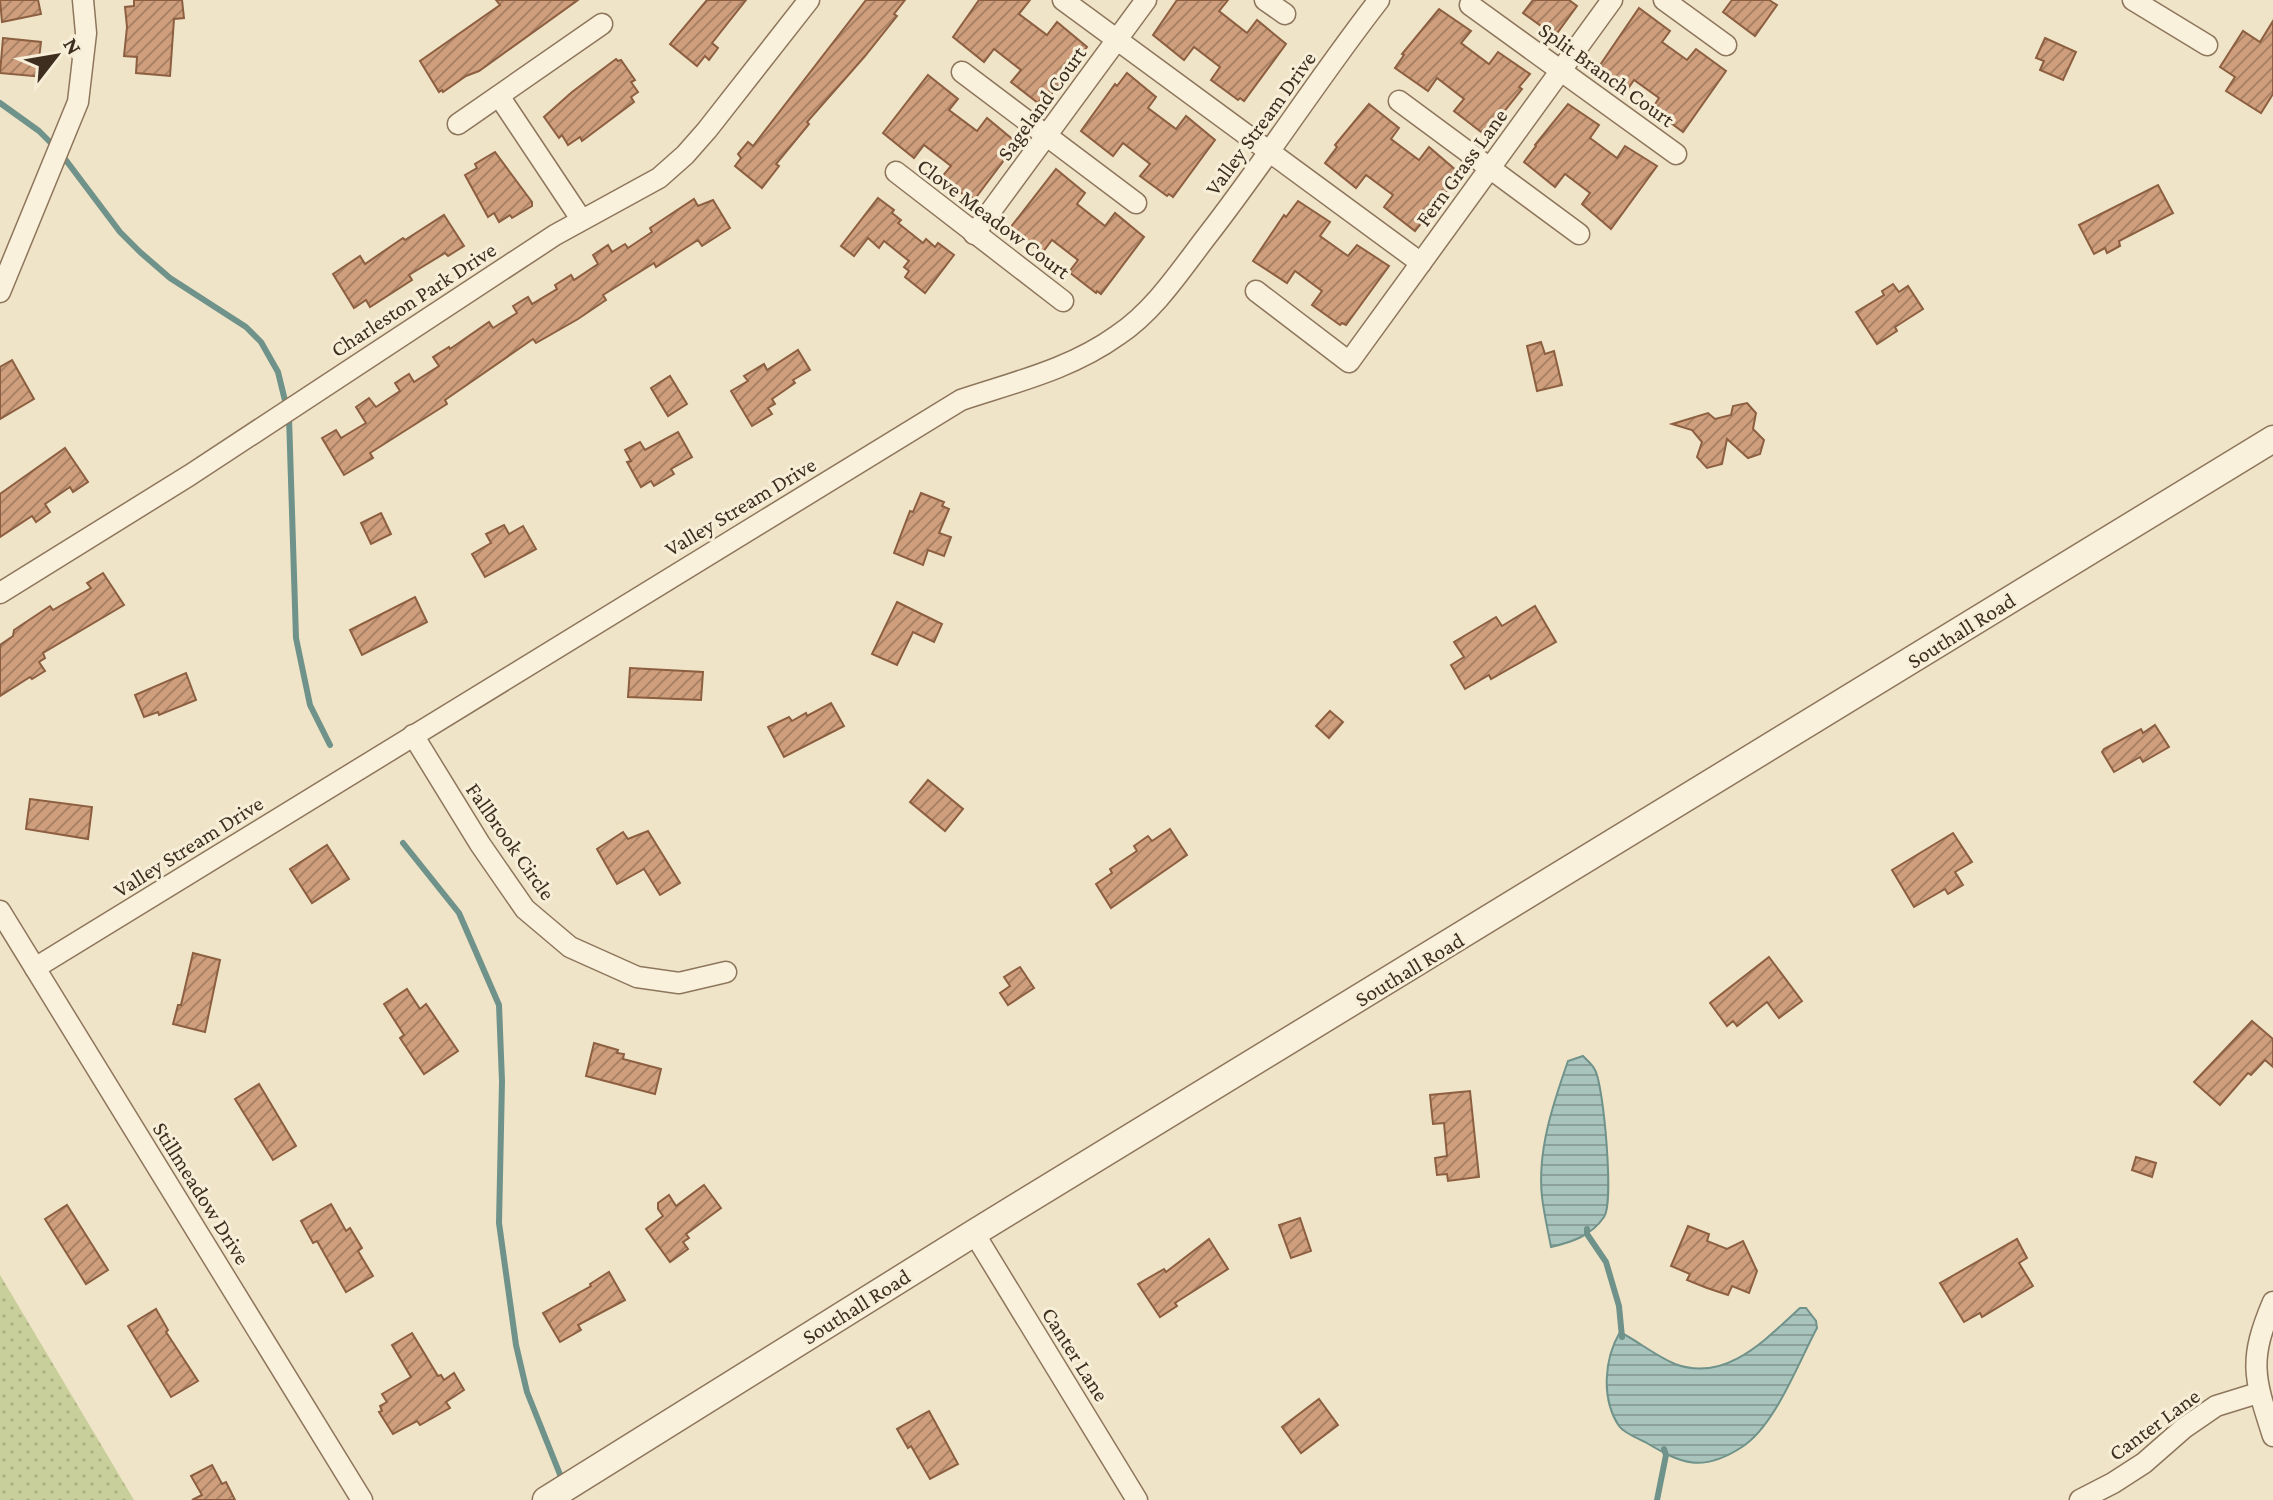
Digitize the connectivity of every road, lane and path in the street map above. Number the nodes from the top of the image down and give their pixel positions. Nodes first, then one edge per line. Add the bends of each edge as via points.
1 (83, 0) edge
2 (809, 0) edge
3 (1063, 0) edge
4 (1146, 0) edge
5 (1265, 0) edge
6 (1379, 0) edge
7 (1612, 0) edge
8 (1664, 0) edge
9 (2133, 0) edge
10 (1470, 5) dead end
11 (1285, 14) dead end
12 (602, 24) dead end
13 (1117, 40) junction
14 (1726, 45) dead end
15 (2207, 45) dead end
16 (1561, 70) junction
17 (962, 72) dead end
18 (499, 96) junction
19 (1399, 101) dead end
20 (458, 124) dead end
21 (1046, 136) junction
22 (1269, 152) junction
23 (1676, 154) dead end
24 (1491, 167) junction
25 (896, 172) dead end
26 (1136, 203) dead end
27 (581, 219) junction
28 (974, 234) junction
29 (1579, 234) dead end
30 (1421, 263) junction
31 (1256, 291) dead end
32 (0, 292) edge
33 (1063, 301) dead end
34 (2273, 439) edge
35 (0, 593) edge
36 (413, 735) junction
37 (0, 911) edge
38 (35, 968) junction
39 (726, 972) dead end
40 (974, 1233) junction
41 (2273, 1302) edge
42 (2258, 1393) junction
43 (2273, 1436) edge
44 (362, 1500) edge
45 (546, 1500) edge
46 (1137, 1500) edge
47 (2080, 1500) edge

1 - 32 street via 86,33 78,102
2 - 27 street, Charleston Park Drive via 685,155 659,178
3 - 13 street
4 - 13 street, Sageland Court
5 - 11 street
6 - 22 street, Valley Stream Drive
7 - 16 street, Fern Grass Lane
8 - 14 street
9 - 15 street
10 - 16 street, Split Branch Court
12 - 18 street
13 - 21 street, Sageland Court
13 - 22 street
16 - 23 street, Split Branch Court
16 - 24 street, Fern Grass Lane
17 - 21 street
18 - 20 street
18 - 27 street
19 - 24 street
21 - 26 street
21 - 28 street, Sageland Court
22 - 30 street
22 - 36 street, Valley Stream Drive via 1154,305 1119,335 1035,378 961,400
24 - 29 street
24 - 30 street, Fern Grass Lane
25 - 28 street, Clove Meadow Court
27 - 35 street, Charleston Park Drive
28 - 33 street, Clove Meadow Court
30 - 31 street, Fern Grass Lane via 1349,362
34 - 40 street, Southall Road
36 - 38 street, Valley Stream Drive
36 - 39 street, Fallbrook Circle via 525,909 570,947 637,977 679,983
37 - 38 street, Stillmeadow Drive
38 - 44 street, Stillmeadow Drive
40 - 45 street, Southall Road
40 - 46 street, Canter Lane
41 - 42 street via 2255,1360
42 - 43 street
42 - 47 street, Canter Lane via 2216,1406 2144,1463

